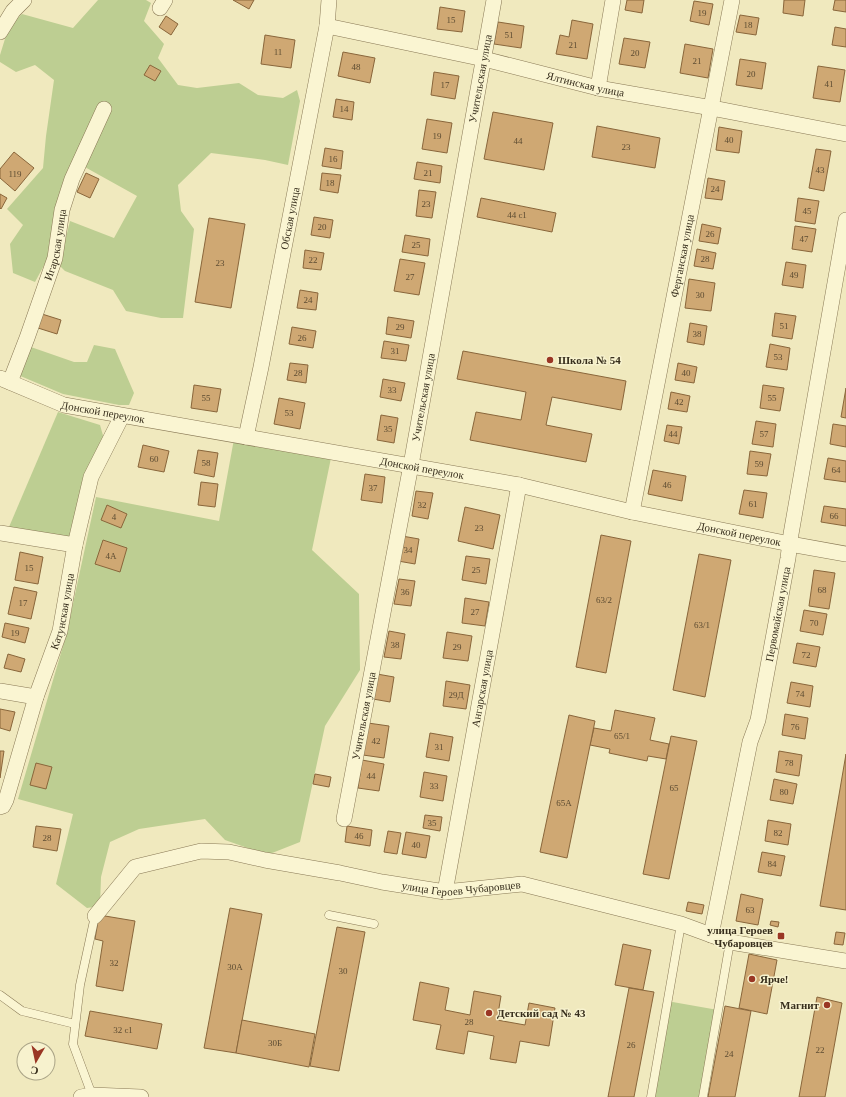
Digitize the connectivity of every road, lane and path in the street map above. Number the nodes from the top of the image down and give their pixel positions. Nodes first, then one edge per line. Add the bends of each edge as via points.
1 (24, 0) edge
2 (329, 0) edge
3 (494, 0) edge
4 (613, 0) edge
5 (732, 0) edge
6 (327, 26) junction
7 (0, 32) edge
8 (484, 59) junction
9 (598, 88) junction
10 (712, 108) junction
11 (104, 109) dead end
12 (846, 134) edge
13 (846, 220) edge
14 (5, 380) edge
15 (122, 416) junction
16 (246, 437) junction
17 (411, 465) junction
18 (520, 486) junction
19 (632, 512) junction
20 (0, 533) edge
21 (790, 544) junction
22 (75, 546) junction
23 (846, 554) edge
24 (0, 691) edge
25 (36, 697) junction
26 (0, 807) edge
27 (344, 819) dead end
28 (445, 892) junction
29 (329, 915) dead end
30 (95, 916) joint
31 (374, 924) dead end
32 (680, 924) junction
33 (712, 935) junction
34 (730, 942) junction
35 (846, 961) edge
36 (1, 998) edge
37 (75, 1024) junction
38 (87, 1096) edge
39 (141, 1097) edge
40 (650, 1097) edge
41 (703, 1097) edge

1 - 7 street
2 - 6 street, Обская улица
3 - 8 street, Учительская улица
4 - 9 street
5 - 10 street, Ферганская улица
6 - 8 street, Ялтинская улица
6 - 16 street, Обская улица
8 - 9 street, Ялтинская улица
8 - 17 street, Учительская улица
9 - 10 street, Ялтинская улица
10 - 12 street, Ялтинская улица
10 - 19 street, Ферганская улица
11 - 14 street, Игарская улица via 72,179 62,210 55,258 28,338
13 - 21 street, Первомайская улица
14 - 15 street, Донской переулок via 64,404
15 - 16 street, Донской переулок
15 - 22 street, Катунская улица via 91,477
16 - 17 street, Донской переулок
17 - 18 street, Донской переулок
17 - 27 street, Учительская улица
18 - 19 street, Донской переулок
18 - 28 street, Ангарская улица
19 - 21 street, Донской переулок
20 - 22 street
21 - 23 street, Донской переулок
21 - 33 street, Первомайская улица via 758,720 750,742
22 - 25 street, Катунская улица via 60,631
24 - 25 street
25 - 26 street, Катунская улица via 6,800
28 - 30 street, улица Героев Чубаровцев via 229,852 201,851 135,867
28 - 32 street, улица Героев Чубаровцев via 522,884
29 - 31 lane
30 - 37 lane via 80,984
32 - 33 street, улица Героев Чубаровцев
32 - 40 lane
33 - 34 street, улица Героев Чубаровцев
34 - 35 street, улица Героев Чубаровцев
34 - 41 lane
36 - 37 lane via 22,1010
37 - 38 lane via 73,1044
38 - 39 street

